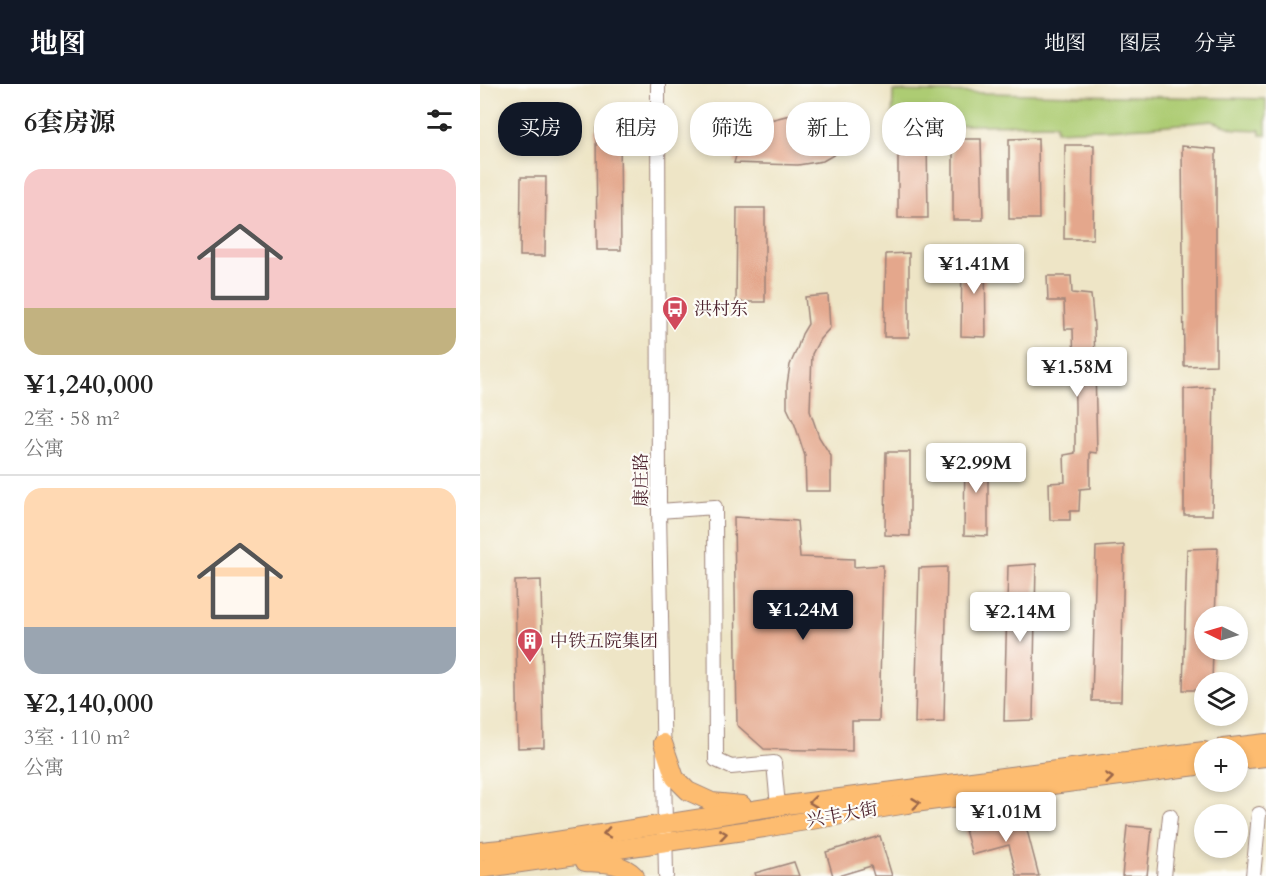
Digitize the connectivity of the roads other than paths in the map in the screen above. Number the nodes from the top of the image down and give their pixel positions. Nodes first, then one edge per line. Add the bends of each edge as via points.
1 (658, 84) edge
2 (659, 511) junction
3 (663, 743) junction
4 (1266, 743) edge
5 (1248, 745) edge
6 (1194, 752) edge
7 (1266, 756) edge
8 (1248, 759) edge
9 (1194, 766) edge
10 (773, 807) junction
11 (1259, 814) dead end
12 (1170, 816) dead end
13 (665, 824) junction
14 (666, 842) junction
15 (480, 851) edge
16 (566, 857) junction
17 (480, 869) edge
18 (635, 876) edge
19 (666, 876) edge
20 (1164, 876) edge
21 (1253, 876) edge

1 - 2 street, 康庄路
2 - 3 street, 康庄路
2 - 10 street via 715,507 716,760 731,767 774,763
3 - 10 main road via 675,778 688,791 712,802
3 - 13 street, 康庄路
4 - 5 main road
6 -> 10 main road, 兴丰大街
7 - 8 main road
14 -> 9 main road, 兴丰大街 via 907,804
10 - 13 main road, 兴丰大街
11 - 21 street
12 - 20 street
13 - 14 street, 康庄路
13 -> 15 main road, 兴丰大街
14 - 16 main road, 兴丰大街
14 - 19 street, 康庄路
16 - 17 main road, 兴丰大街
16 - 18 main road via 612,864

